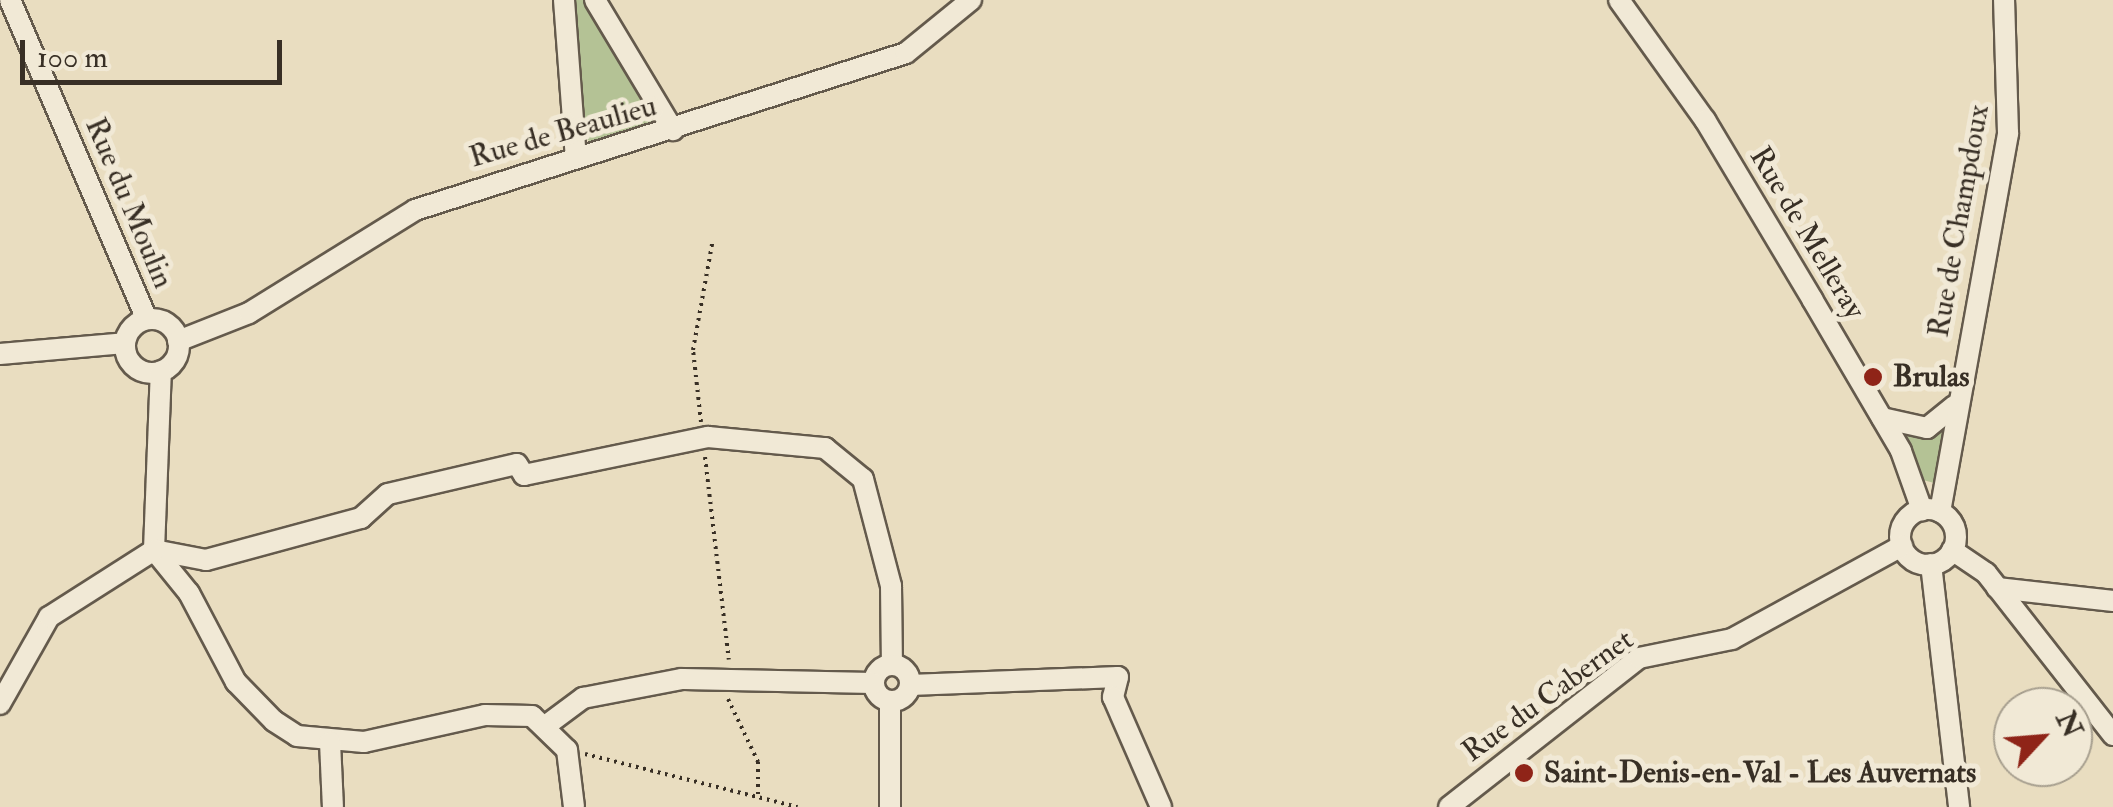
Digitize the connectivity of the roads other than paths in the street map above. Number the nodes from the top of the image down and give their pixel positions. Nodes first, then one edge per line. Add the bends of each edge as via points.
1 (10, 0) edge
2 (564, 0) edge
3 (595, 0) edge
4 (971, 0) edge
5 (1619, 0) edge
6 (2004, 0) edge
7 (673, 130) junction
8 (576, 158) junction
9 (147, 319) junction
10 (178, 341) junction
11 (125, 342) junction
12 (0, 354) edge
13 (161, 371) junction
14 (1956, 405) junction
15 (1882, 418) junction
16 (1931, 506) junction
17 (1898, 548) junction
18 (154, 550) junction
19 (1957, 553) junction
20 (1932, 569) junction
21 (1997, 588) junction
22 (2113, 601) edge
23 (892, 665) junction
24 (874, 683) junction
25 (910, 685) junction
26 (890, 701) junction
27 (0, 704) edge
28 (548, 724) junction
29 (2113, 736) edge
30 (330, 742) junction
31 (333, 807) edge
32 (574, 807) edge
33 (890, 807) edge
34 (1160, 807) edge
35 (1449, 807) edge
36 (1959, 807) edge

1 - 9 street, Rue du Moulin
2 - 8 street
3 - 7 street via 642,64
4 - 7 street, Rue de Beaulieu via 906,54
5 - 15 street, Rue de Melleray via 1705,120
6 - 14 street, Rue de Champdoux via 2008,133
7 - 8 street, Rue de Beaulieu
8 - 10 street, Rue de Beaulieu via 415,210 249,312
9 - 10 street via 170,326
9 - 11 street
10 - 13 street
11 - 12 street
11 - 13 street via 135,367
13 - 18 street via 165,440
14 - 15 street via 1927,428
14 - 16 street, Rue de Champdoux
15 - 16 street, Rue de Melleray
16 - 17 street via 1906,520
16 - 19 street, Rue de Melleray via 1956,533
17 - 20 street
17 - 35 street, Rue du Cabernet via 1732,640 1639,658
18 - 23 street via 206,560 360,518 388,494 518,464 524,475 702,438 825,448 863,479 892,586
18 - 27 street via 48,618
18 - 30 street via 254,703 297,736
19 - 20 street
19 - 21 street
20 - 36 street
21 - 22 street
21 - 29 street
23 - 24 street
23 - 25 street
24 - 26 street
24 - 28 street via 727,680 583,698
25 - 26 street
25 - 34 street via 1118,677 1113,697
26 - 33 street
28 - 30 street via 516,712
28 - 32 street via 567,750
30 - 31 street

